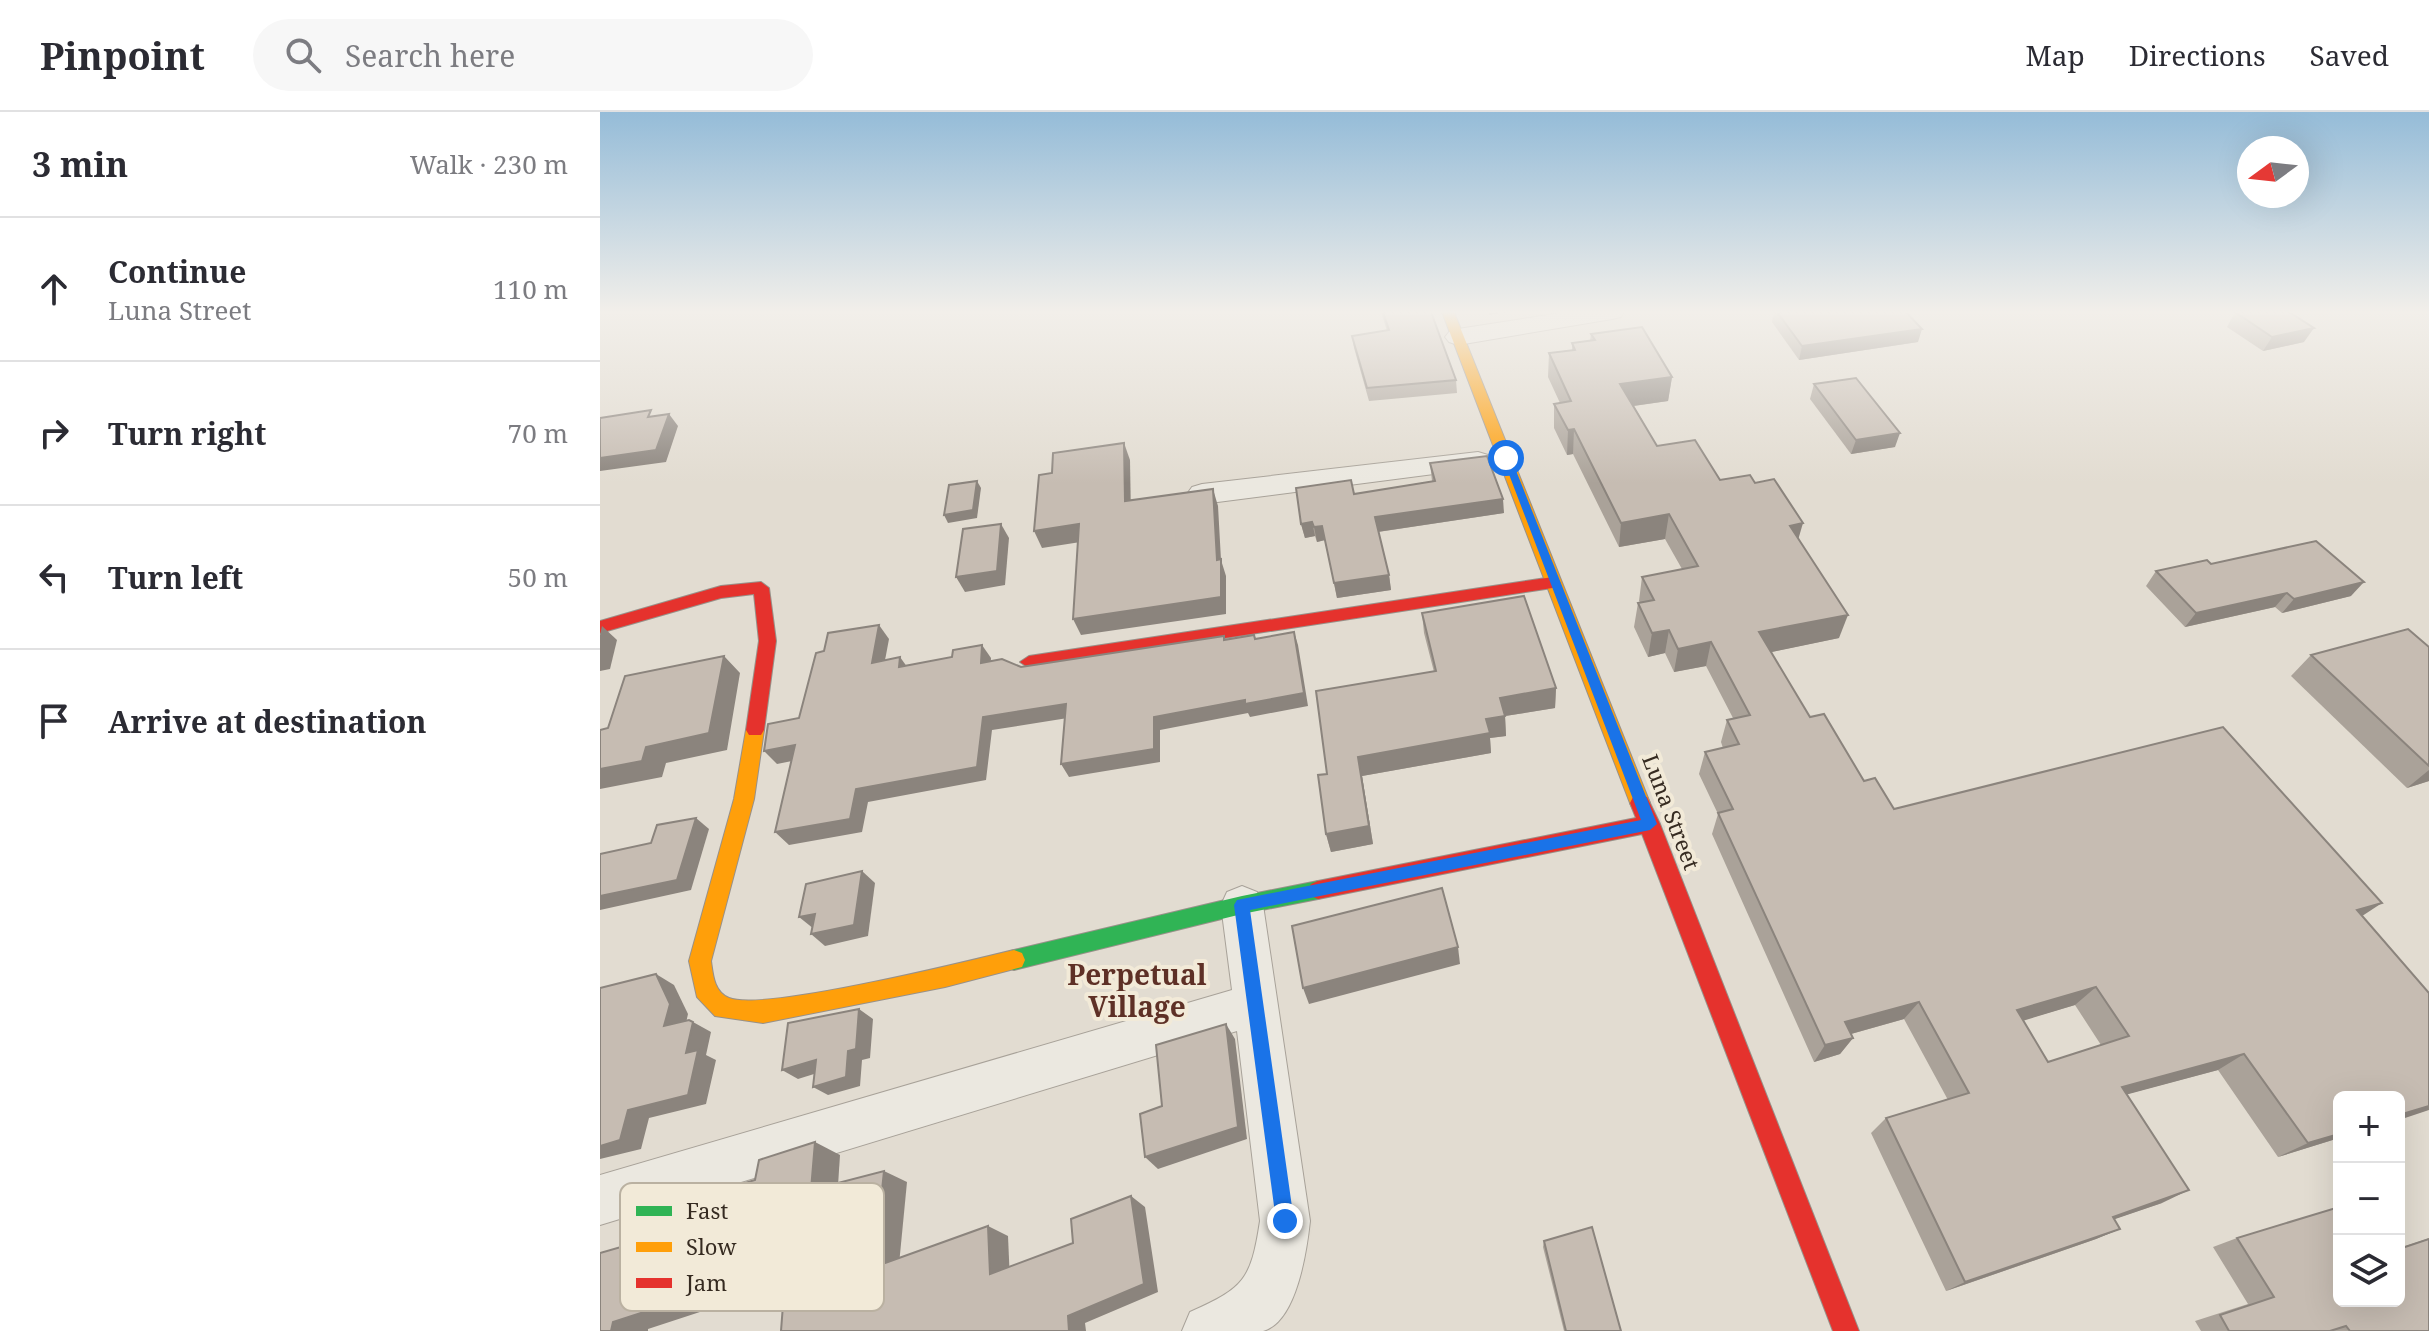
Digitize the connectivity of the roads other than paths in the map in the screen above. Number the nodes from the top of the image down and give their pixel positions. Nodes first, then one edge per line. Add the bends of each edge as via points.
1 (1471, 369) edge
2 (1506, 458) junction
3 (1202, 494) edge
4 (1553, 583) junction
5 (600, 627) edge
6 (1029, 662) edge
7 (1650, 824) junction
8 (1242, 905) junction
9 (1257, 1004) junction
10 (657, 1183) edge
11 (620, 1194) edge
12 (600, 1200) edge
13 (1209, 1331) edge
14 (1846, 1331) edge

1 - 2 street, Luna Street
2 - 3 street
2 - 4 street, Luna Street
4 - 6 street
4 - 7 street, Luna Street
5 - 8 street via 721,592 761,588 768,651 758,715 744,799 700,961 705,990 723,1008 763,1012 945,977
7 - 8 street
7 - 14 street, Luna Street
8 - 9 street
9 - 10 street
9 - 13 street via 1285,1221 1279,1272 1262,1301
11 - 12 street

